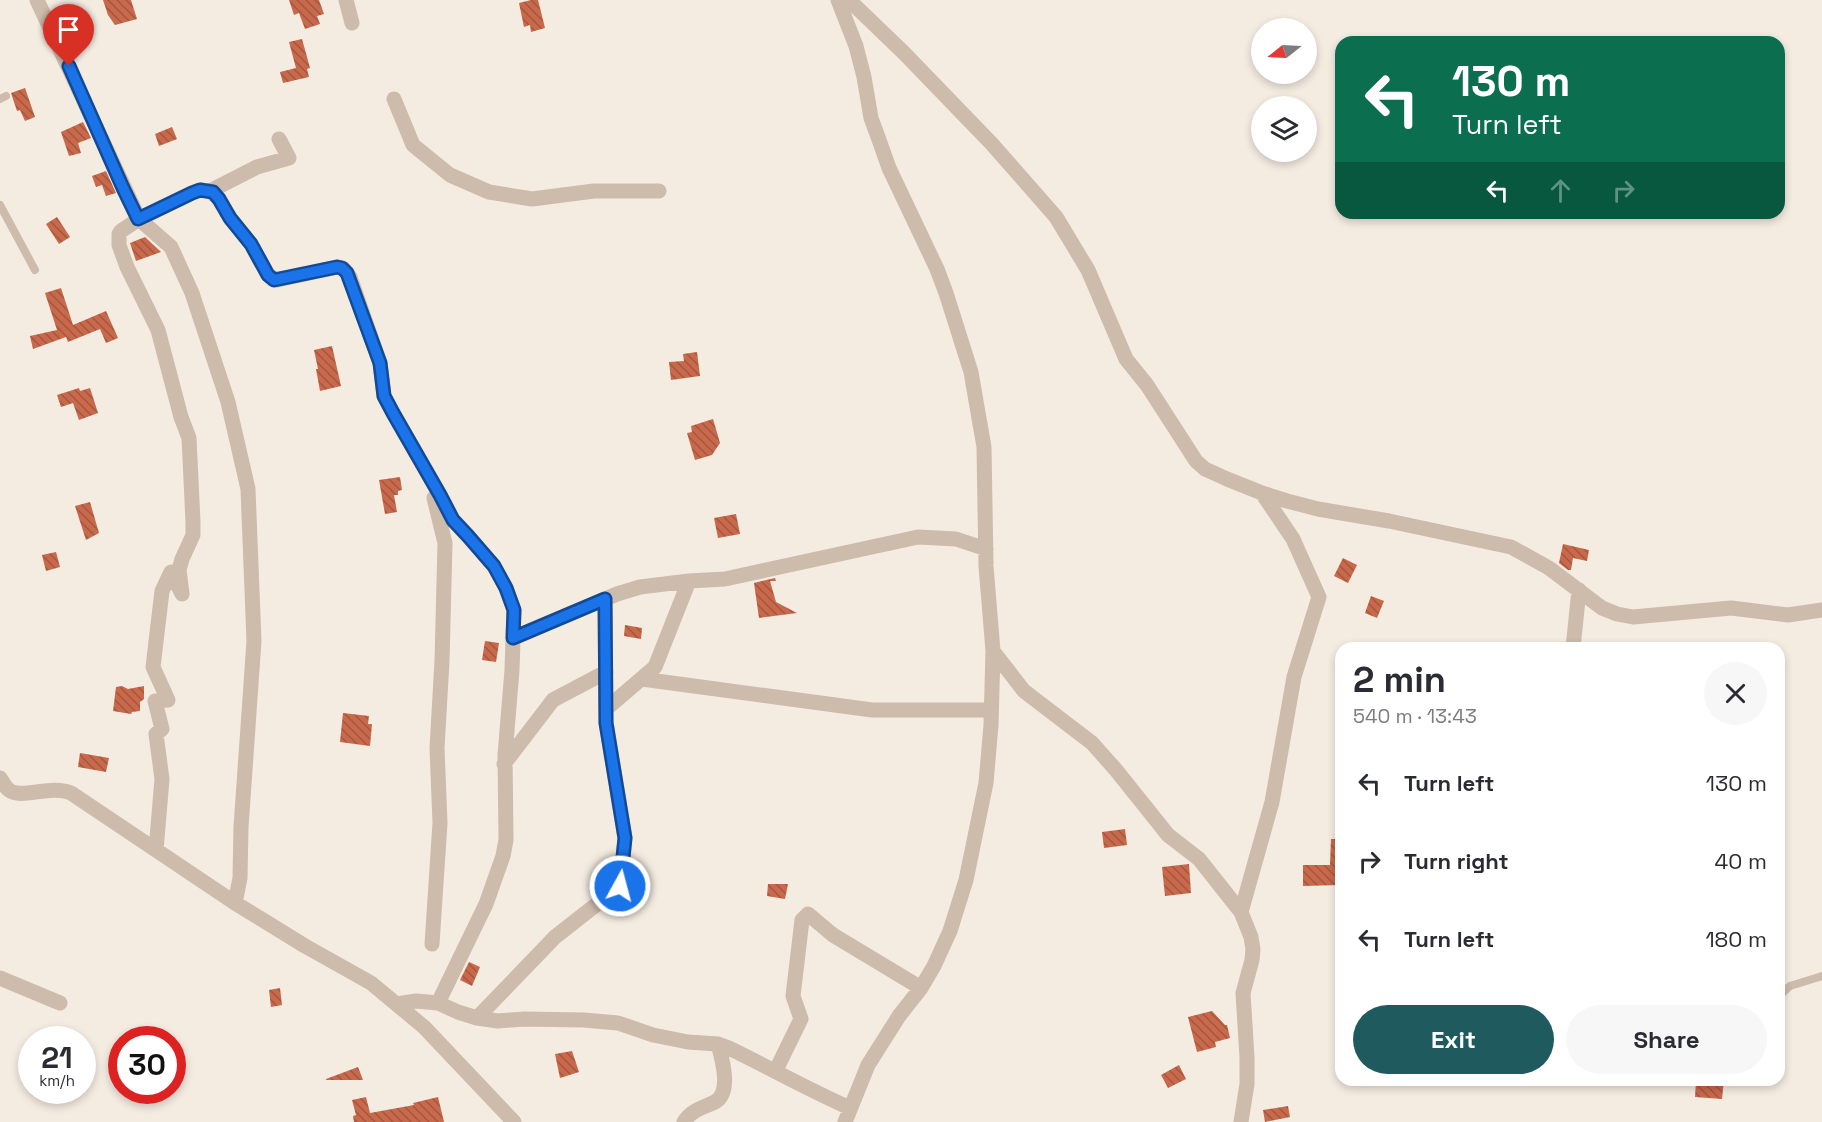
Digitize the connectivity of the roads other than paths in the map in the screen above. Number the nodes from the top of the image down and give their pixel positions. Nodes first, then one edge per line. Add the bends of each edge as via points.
1 (37, 0) edge
2 (346, 0) edge
3 (838, 0) edge
4 (849, 0) edge
5 (352, 24) dead end
6 (394, 99) dead end
7 (279, 139) dead end
8 (210, 191) junction
9 (659, 191) dead end
10 (0, 205) edge
11 (138, 219) junction
12 (36, 270) dead end
13 (429, 474) junction
14 (1262, 493) junction
15 (986, 549) junction
16 (689, 581) junction
17 (1579, 590) junction
18 (605, 599) junction
19 (1822, 610) edge
20 (513, 638) junction
21 (1574, 642) edge
22 (993, 651) junction
23 (606, 672) junction
24 (642, 679) junction
25 (606, 710) junction
26 (991, 710) junction
27 (504, 764) junction
28 (0, 778) edge
29 (156, 850) junction
30 (235, 903) junction
31 (1241, 912) junction
32 (432, 944) dead end
33 (1822, 976) edge
34 (0, 978) edge
35 (921, 988) junction
36 (1785, 991) edge
37 (60, 1003) dead end
38 (438, 1003) junction
39 (397, 1004) junction
40 (477, 1018) junction
41 (718, 1044) junction
42 (776, 1070) junction
43 (848, 1115) edge
44 (514, 1122) edge
45 (684, 1122) edge
46 (1241, 1122) edge

1 - 11 street
2 - 5 street
3 - 15 street via 856,46 878,137 937,268 970,372 984,447
4 - 14 street via 975,127 1056,217 1088,270 1126,359 1196,461 1205,469
6 - 9 street via 413,145 450,175 489,192 532,199 594,191
7 - 8 street via 289,158 257,167
8 - 11 street via 192,193
8 - 13 street via 272,279 337,267 347,273 380,363 384,396
10 - 12 lane
11 - 29 street via 120,231 118,241 153,318 189,438 193,507 193,535 179,570 182,594 171,572 162,591 153,667 168,700 154,701 162,729 156,734 162,778
11 - 30 street via 171,247 192,292 228,402 248,489 254,641 240,878
13 - 20 street via 453,520 494,566 506,588 514,610
13 - 32 street via 445,543 437,748 440,823
14 - 17 street via 1318,509 1511,547
14 - 31 street via 1293,539 1319,597 1294,677 1272,802
15 - 16 street via 956,539 918,537 725,579
15 - 22 street
16 - 18 street via 629,589
16 - 24 street via 655,667
17 - 19 street via 1602,608 1633,616 1731,608 1788,615
17 - 21 street
18 - 20 street
18 - 23 street
20 - 27 street
22 - 26 street
22 - 31 street via 1024,691 1092,743 1168,835 1199,859
23 - 25 street
23 - 27 street via 553,700
24 - 25 street
24 - 26 street via 872,710
25 - 40 street via 625,838 620,886 555,937
26 - 35 street via 986,783 966,880 950,931
27 - 38 street via 503,856 486,904
28 - 29 street via 7,789 18,794 55,789 71,793
29 - 30 street
30 - 39 street via 371,983
31 - 46 street via 1253,949 1243,993 1247,1084
33 - 36 lane
34 - 37 street
35 - 42 street via 833,935 808,914 802,920 794,996 801,1019
35 - 43 street via 868,1065
38 - 39 street
38 - 40 street
39 - 44 street
40 - 41 street via 603,1021 653,1035
41 - 42 street
41 - 45 street via 725,1077 722,1095 692,1112
42 - 43 street

